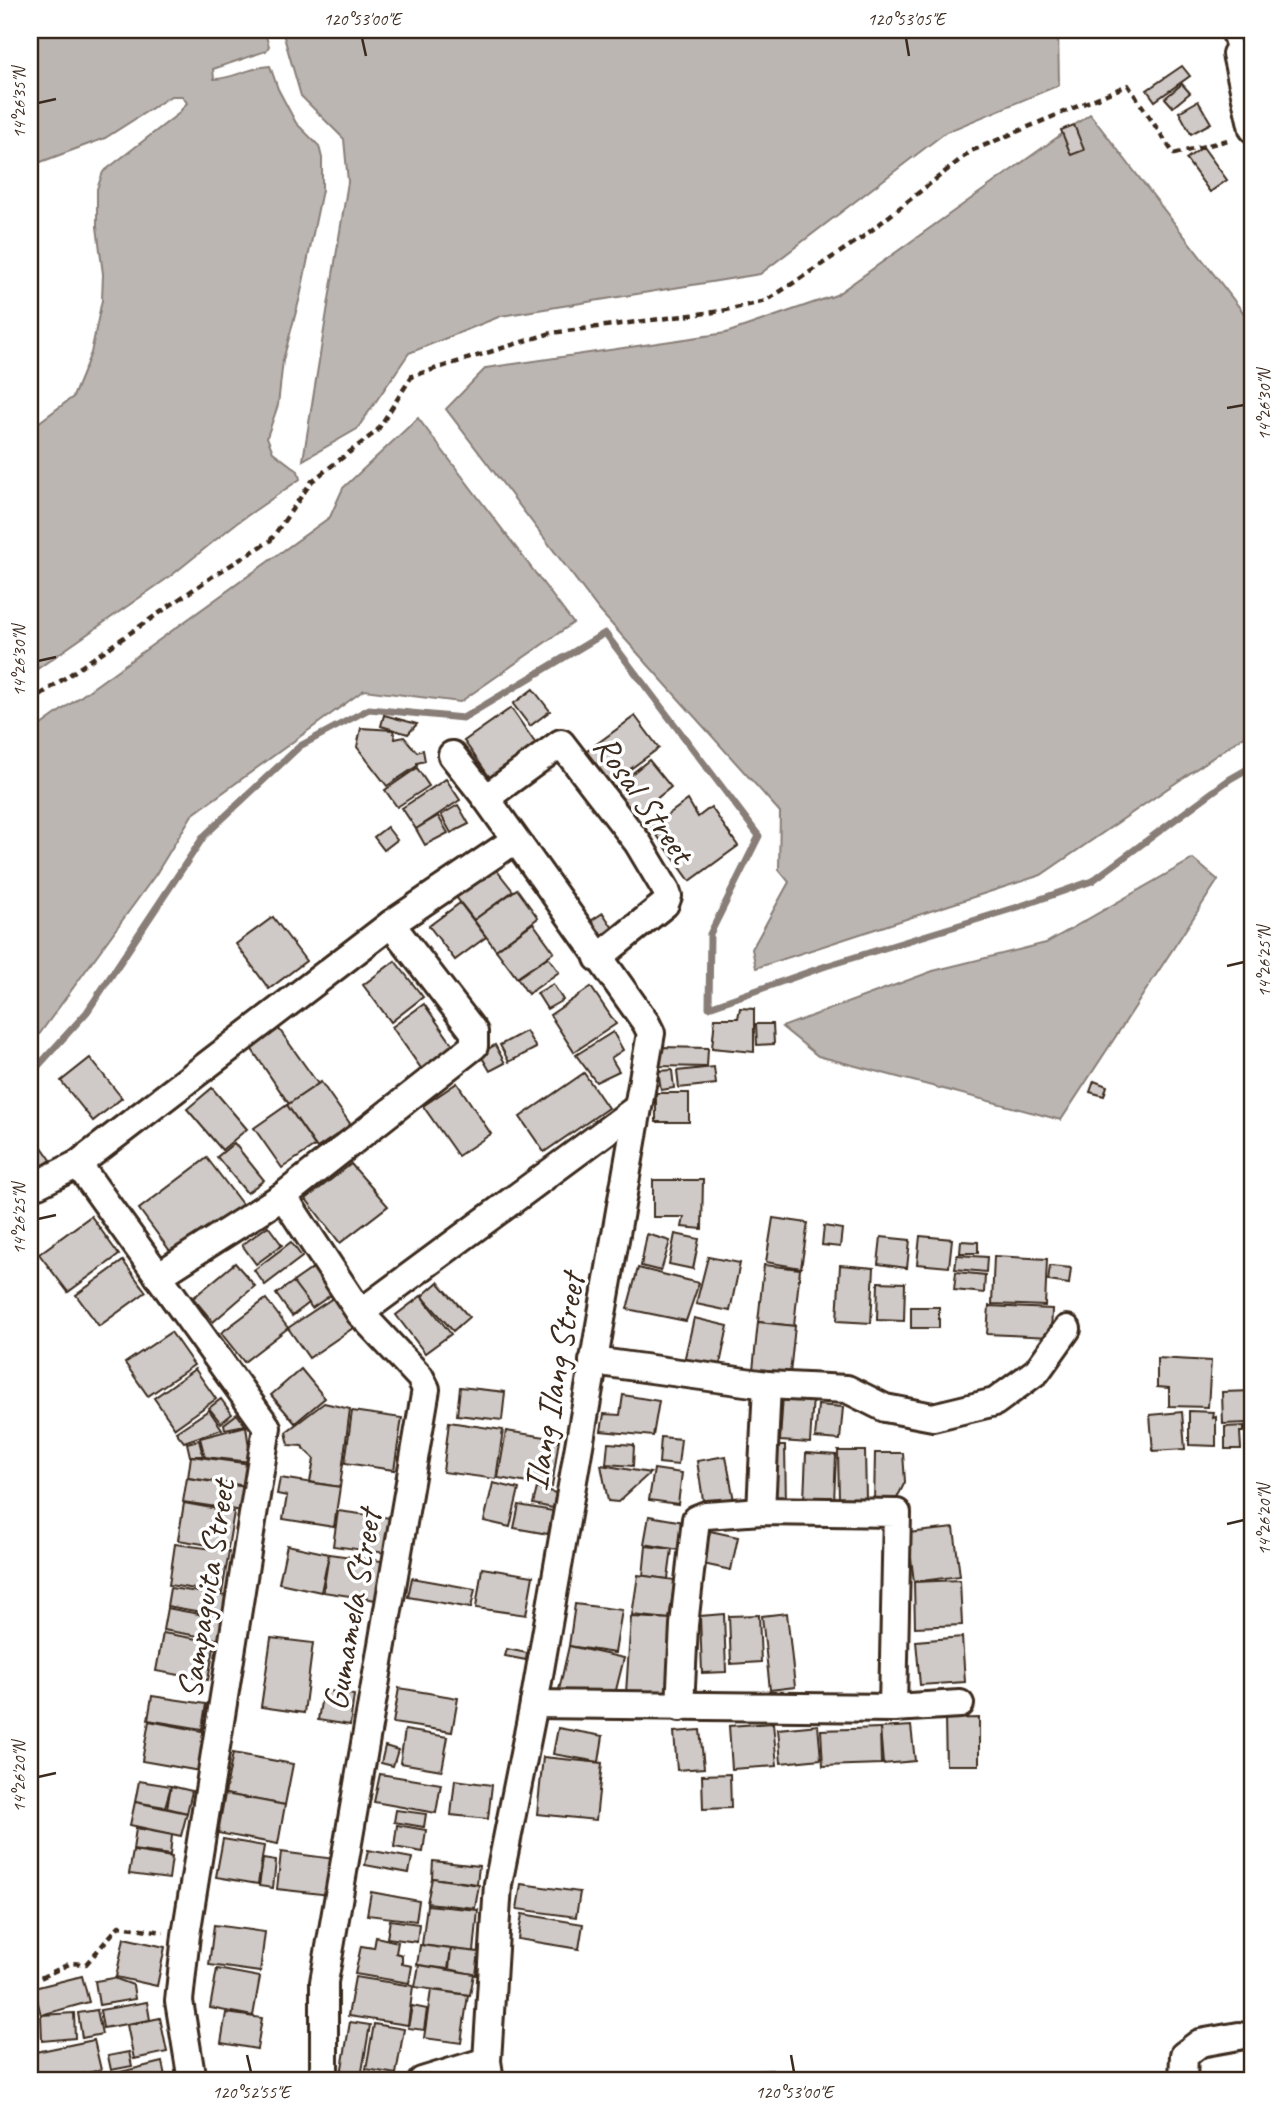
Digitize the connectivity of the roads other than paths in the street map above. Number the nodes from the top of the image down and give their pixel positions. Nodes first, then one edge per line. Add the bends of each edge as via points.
1 (1232, 42) edge
2 (1247, 133) edge
3 (452, 755) dead end
4 (486, 798) junction
5 (515, 840) junction
6 (391, 924) junction
7 (598, 958) junction
8 (636, 1109) junction
9 (78, 1164) junction
10 (38, 1184) dead end
11 (283, 1196) junction
12 (158, 1276) junction
13 (360, 1313) junction
14 (1067, 1329) dead end
15 (593, 1361) junction
16 (767, 1385) junction
17 (761, 1511) junction
18 (534, 1704) junction
19 (960, 1704) dead end
20 (680, 1707) junction
21 (893, 1708) junction
22 (1240, 2036) dead end
23 (488, 2071) edge
24 (192, 2081) edge
25 (324, 2081) edge
26 (422, 2081) edge
27 (1183, 2081) edge

1 - 2 street
3 - 4 street, Ilang Ilang Street
4 - 5 street, Ilang Ilang Street
4 - 7 street, Rosal Street via 561,743 638,843 668,896 665,904
5 - 6 street
5 - 7 street, Ilang Ilang Street
6 - 9 street
6 - 11 street via 474,1032 474,1046
7 - 8 street, Ilang Ilang Street via 651,1033
8 - 13 street
8 - 15 street, Ilang Ilang Street
9 - 10 street
9 - 12 street, Sampaguita Street
11 - 12 street
11 - 13 street, Gumamela Street
12 - 24 street, Sampaguita Street via 267,1427 186,1935 179,2001
13 - 25 street, Gumamela Street via 426,1389 324,1982
14 - 16 street via 1038,1371 995,1402 933,1417 885,1408 847,1389
15 - 16 street
15 - 18 street, Ilang Ilang Street
16 - 17 street
17 - 20 street via 696,1519
17 - 21 street via 897,1513
18 - 20 street
18 - 23 street, Ilang Ilang Street via 498,1884
19 - 21 street
20 - 21 street
22 - 27 street via 1200,2043 1184,2055
23 - 26 street

